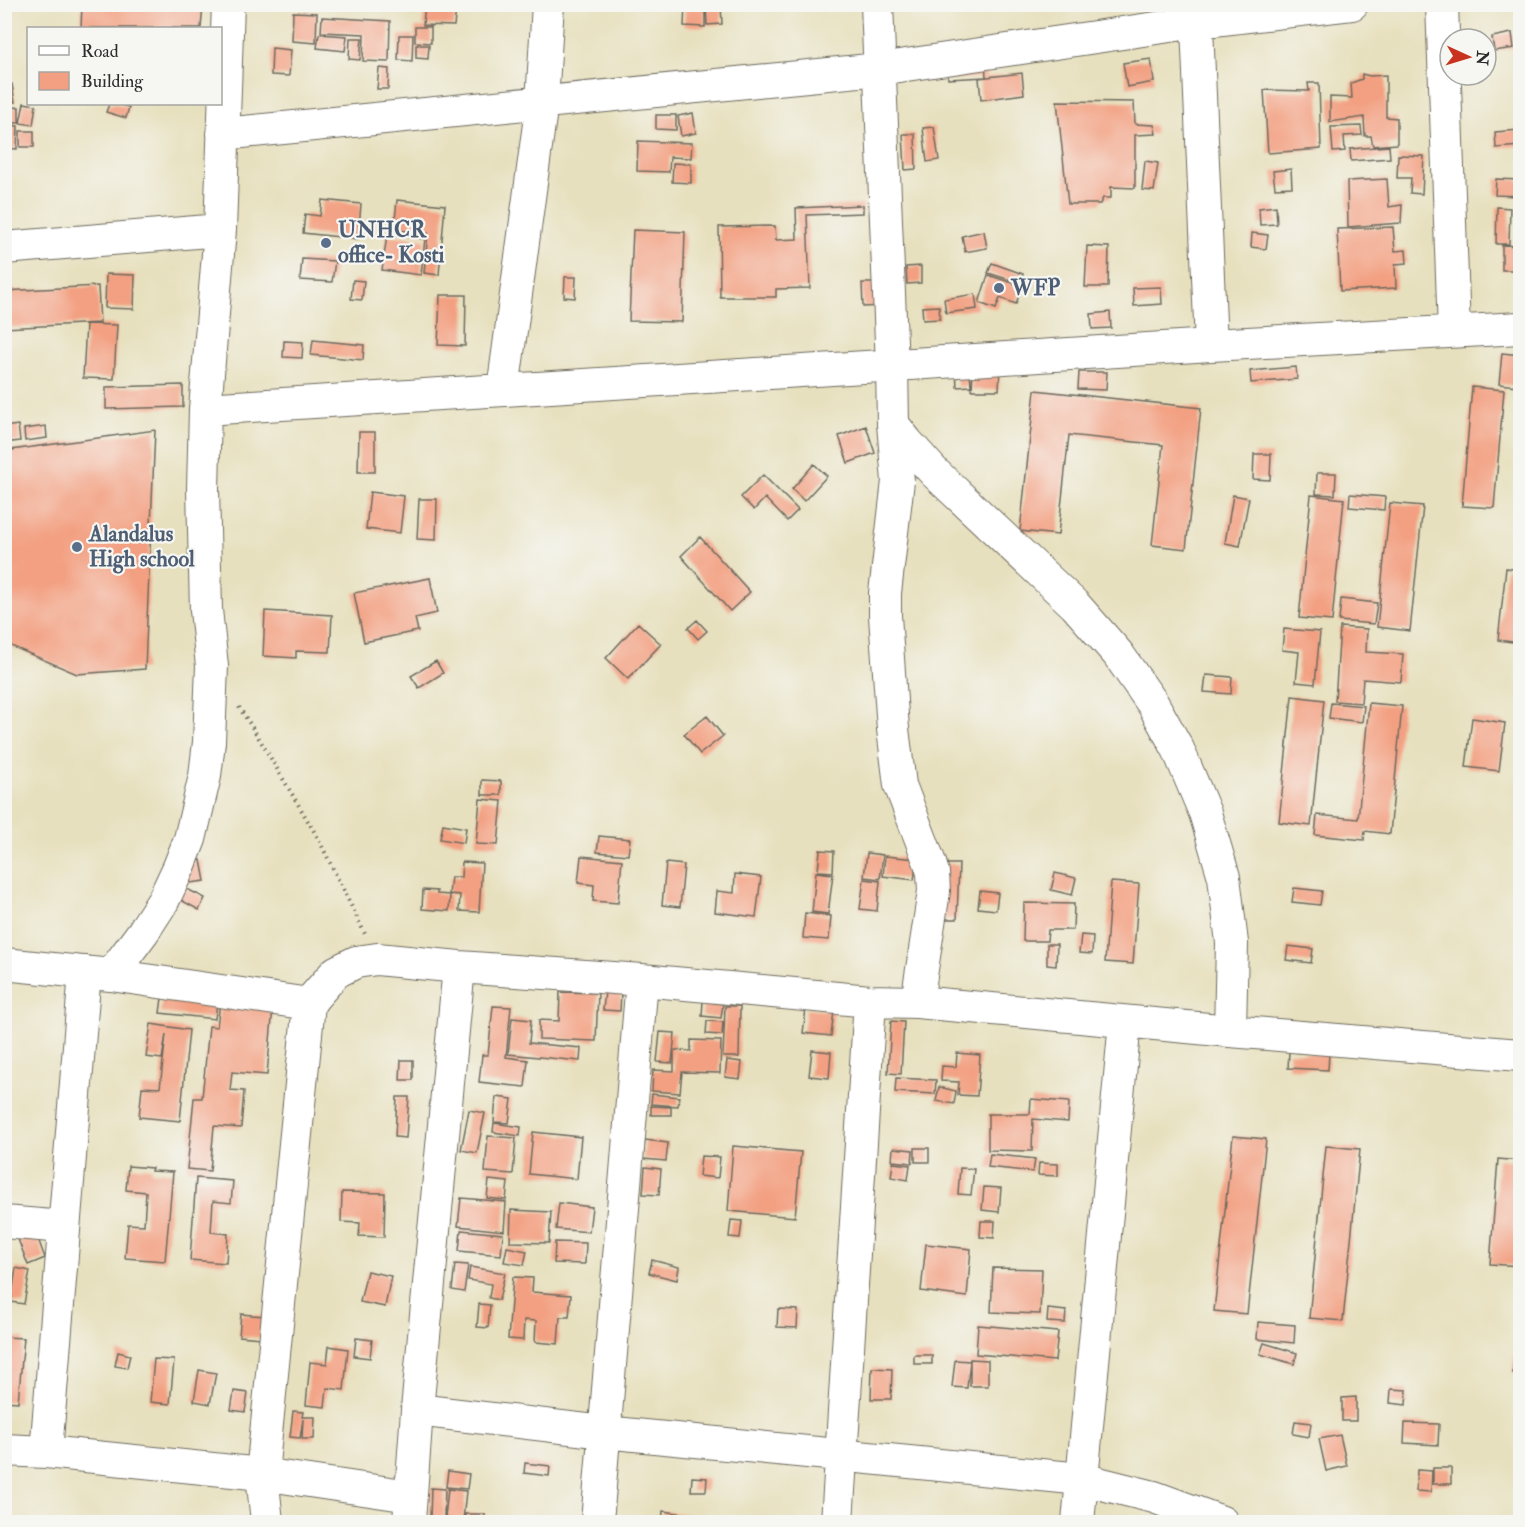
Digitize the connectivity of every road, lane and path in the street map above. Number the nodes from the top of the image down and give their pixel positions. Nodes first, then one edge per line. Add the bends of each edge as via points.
1 (228, 4) edge
2 (548, 4) edge
3 (877, 4) edge
4 (1352, 4) edge
5 (1442, 4) edge
6 (1196, 13) edge
7 (879, 69) junction
8 (542, 102) junction
9 (223, 134) junction
10 (220, 230) junction
11 (4, 248) edge
12 (1521, 328) edge
13 (1454, 331) junction
14 (1212, 345) junction
15 (892, 366) junction
16 (503, 390) junction
17 (206, 409) junction
18 (893, 424) junction
19 (238, 706) dead end
20 (377, 959) junction
21 (4, 964) edge
22 (459, 967) junction
23 (98, 974) junction
24 (642, 980) junction
25 (870, 1001) junction
26 (917, 1002) junction
27 (309, 1004) junction
28 (1125, 1022) junction
29 (1230, 1031) junction
30 (1521, 1055) edge
31 (4, 1222) edge
32 (64, 1227) junction
33 (417, 1410) junction
34 (604, 1432) junction
35 (18, 1453) edge
36 (842, 1455) junction
37 (262, 1474) junction
38 (1082, 1479) junction
39 (409, 1509) edge
40 (267, 1522) edge
41 (597, 1522) edge
42 (837, 1522) edge
43 (1078, 1522) edge
44 (1222, 1522) edge

1 - 9 street
2 - 8 street
3 - 7 street
4 - 6 street
5 - 13 street
6 - 7 street
6 - 14 street
7 - 8 street
7 - 15 street
8 - 9 street
8 - 16 street
9 - 10 street
10 - 11 street
10 - 17 street
12 - 13 street
13 - 14 street
14 - 15 street
15 - 16 street
15 - 18 street
16 - 17 street
17 - 23 street via 204,552 212,666 205,776 190,839 163,901 143,932
18 - 26 street via 898,481 885,593 893,729 900,785 930,863 934,891
18 - 29 street via 934,472 1074,605 1118,654 1178,749 1205,813 1224,877 1232,943
19 - 20 path via 318,838
20 - 22 street
20 - 27 street via 356,962 336,972
21 - 23 street
22 - 24 street
22 - 33 street
23 - 27 street
23 - 32 street
24 - 25 street
24 - 34 street
25 - 26 street
25 - 36 street
26 - 28 street
27 - 37 street
28 - 29 street
28 - 38 street
29 - 30 street
31 - 32 street
32 - 35 street
33 - 34 street
33 - 39 street
34 - 36 street
34 - 41 street
35 - 37 street
36 - 38 street
36 - 42 street
37 - 39 street
37 - 40 street
38 - 43 street
38 - 44 street via 1154,1497

